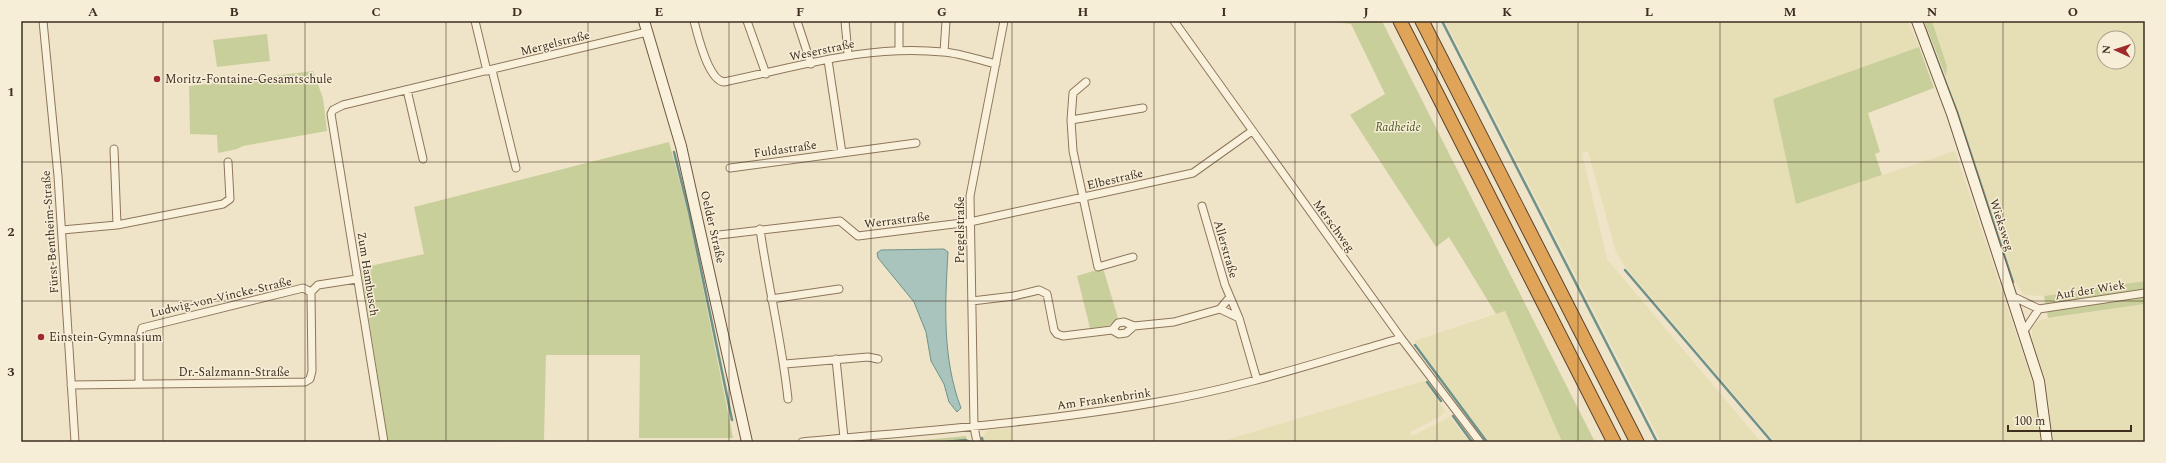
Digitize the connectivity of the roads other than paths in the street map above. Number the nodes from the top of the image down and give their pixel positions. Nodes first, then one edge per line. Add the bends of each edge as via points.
1 (43, 21) edge
2 (474, 21) edge
3 (644, 21) edge
4 (694, 21) edge
5 (747, 21) edge
6 (797, 21) edge
7 (845, 21) edge
8 (899, 21) edge
9 (946, 21) edge
10 (1004, 21) edge
11 (1174, 21) edge
12 (1400, 21) edge
13 (1422, 21) edge
14 (1917, 21) edge
15 (647, 32) junction
16 (899, 50) junction
17 (944, 52) junction
18 (848, 54) junction
19 (828, 60) junction
20 (811, 64) junction
21 (996, 64) junction
22 (489, 70) junction
23 (766, 74) junction
24 (1086, 82) dead end
25 (407, 90) junction
26 (1143, 108) dead end
27 (333, 110) joint
28 (1071, 120) junction
29 (1252, 131) junction
30 (916, 143) dead end
31 (114, 148) dead end
32 (842, 153) junction
33 (423, 159) dead end
34 (228, 162) dead end
35 (516, 168) dead end
36 (730, 168) dead end
37 (1083, 198) junction
38 (1202, 206) dead end
39 (970, 222) junction
40 (117, 225) junction
41 (760, 229) junction
42 (62, 230) junction
43 (719, 235) dead end
44 (1133, 257) dead end
45 (357, 279) junction
46 (839, 289) dead end
47 (311, 292) junction
48 (2145, 293) edge
49 (1230, 297) junction
50 (771, 299) junction
51 (2013, 299) junction
52 (972, 301) junction
53 (1220, 309) junction
54 (2039, 309) junction
55 (1239, 318) junction
56 (2022, 329) junction
57 (1401, 338) junction
58 (836, 359) junction
59 (878, 359) dead end
60 (785, 364) junction
61 (1257, 380) junction
62 (139, 384) junction
63 (71, 385) junction
64 (788, 399) dead end
65 (974, 427) junction
66 (844, 438) junction
67 (74, 442) edge
68 (384, 442) edge
69 (747, 442) edge
70 (802, 442) edge
71 (977, 442) edge
72 (1480, 442) edge
73 (1614, 442) edge
74 (1637, 442) edge
75 (2047, 442) edge

1 - 42 street, Fürst-Bentheim-Straße
2 - 22 street
3 - 15 street, Oelder Straße
4 - 23 street, Weserstraße via 706,58 718,81
5 - 23 street
6 - 20 street
7 - 18 street
8 - 16 street
9 - 17 street
10 - 21 street, Pregelstraße
11 - 29 street, Merschweg
12 - 73 highway
13 - 74 highway
14 - 51 street, Wieksweg via 1952,114
15 - 22 street, Mergelstraße
15 - 69 street, Oelder Straße via 681,146
16 - 17 street, Weserstraße
16 - 18 street, Weserstraße
17 - 21 street, Weserstraße
18 - 19 street, Weserstraße
19 - 20 street, Weserstraße
19 - 32 street
20 - 23 street, Weserstraße
21 - 39 street, Pregelstraße via 970,196
22 - 25 street, Mergelstraße
22 - 35 street
24 - 28 street via 1073,93
25 - 27 street, Mergelstraße via 343,104
25 - 33 street
26 - 28 street
27 - 45 street, Zum Hambusch via 331,114
28 - 37 street via 1073,151
29 - 37 street, Elbestraße via 1193,173
29 - 57 street, Merschweg
30 - 32 street, Fuldastraße
31 - 40 street
32 - 36 street, Fuldastraße
34 - 40 street via 230,199 223,204
37 - 39 street, Elbestraße
37 - 44 street via 1098,267
38 - 49 street, Allerstraße
39 - 41 street, Werrastraße via 858,236 840,220
39 - 52 street, Pregelstraße
40 - 42 street
41 - 43 street, Werrastraße
41 - 50 street
42 - 63 street, Fürst-Bentheim-Straße
45 - 47 street via 318,285
45 - 68 street, Zum Hambusch
46 - 50 street
47 - 62 street, Ludwig-von-Vincke-Straße via 303,288 142,328 139,341
47 - 62 street, Dr.-Salzmann-Straße via 310,379 299,383
48 - 54 street, Auf der Wiek
49 - 53 street, Allerstraße
49 - 55 street, Allerstraße
50 - 60 street
51 - 54 street via 2016,298
51 - 56 street, Wieksweg
52 - 53 street via 1040,290 1047,294 1054,330 1063,336 1112,330 1118,323 1124,322 1134,326 1174,322
52 - 65 street, Pregelstraße
53 - 55 street
54 - 56 street via 2026,328
55 - 61 street, Allerstraße
56 - 75 street, Wieksweg via 2039,381
57 - 61 street, Am Frankenbrink
57 - 72 street, Merschweg
58 - 59 street
58 - 60 street
58 - 66 street
60 - 64 street
61 - 65 street, Am Frankenbrink via 1152,404
62 - 63 street, Dr.-Salzmann-Straße
63 - 67 street, Fürst-Bentheim-Straße
65 - 66 street, Am Frankenbrink
65 - 71 street, Pregelstraße
66 - 70 street, Am Frankenbrink

